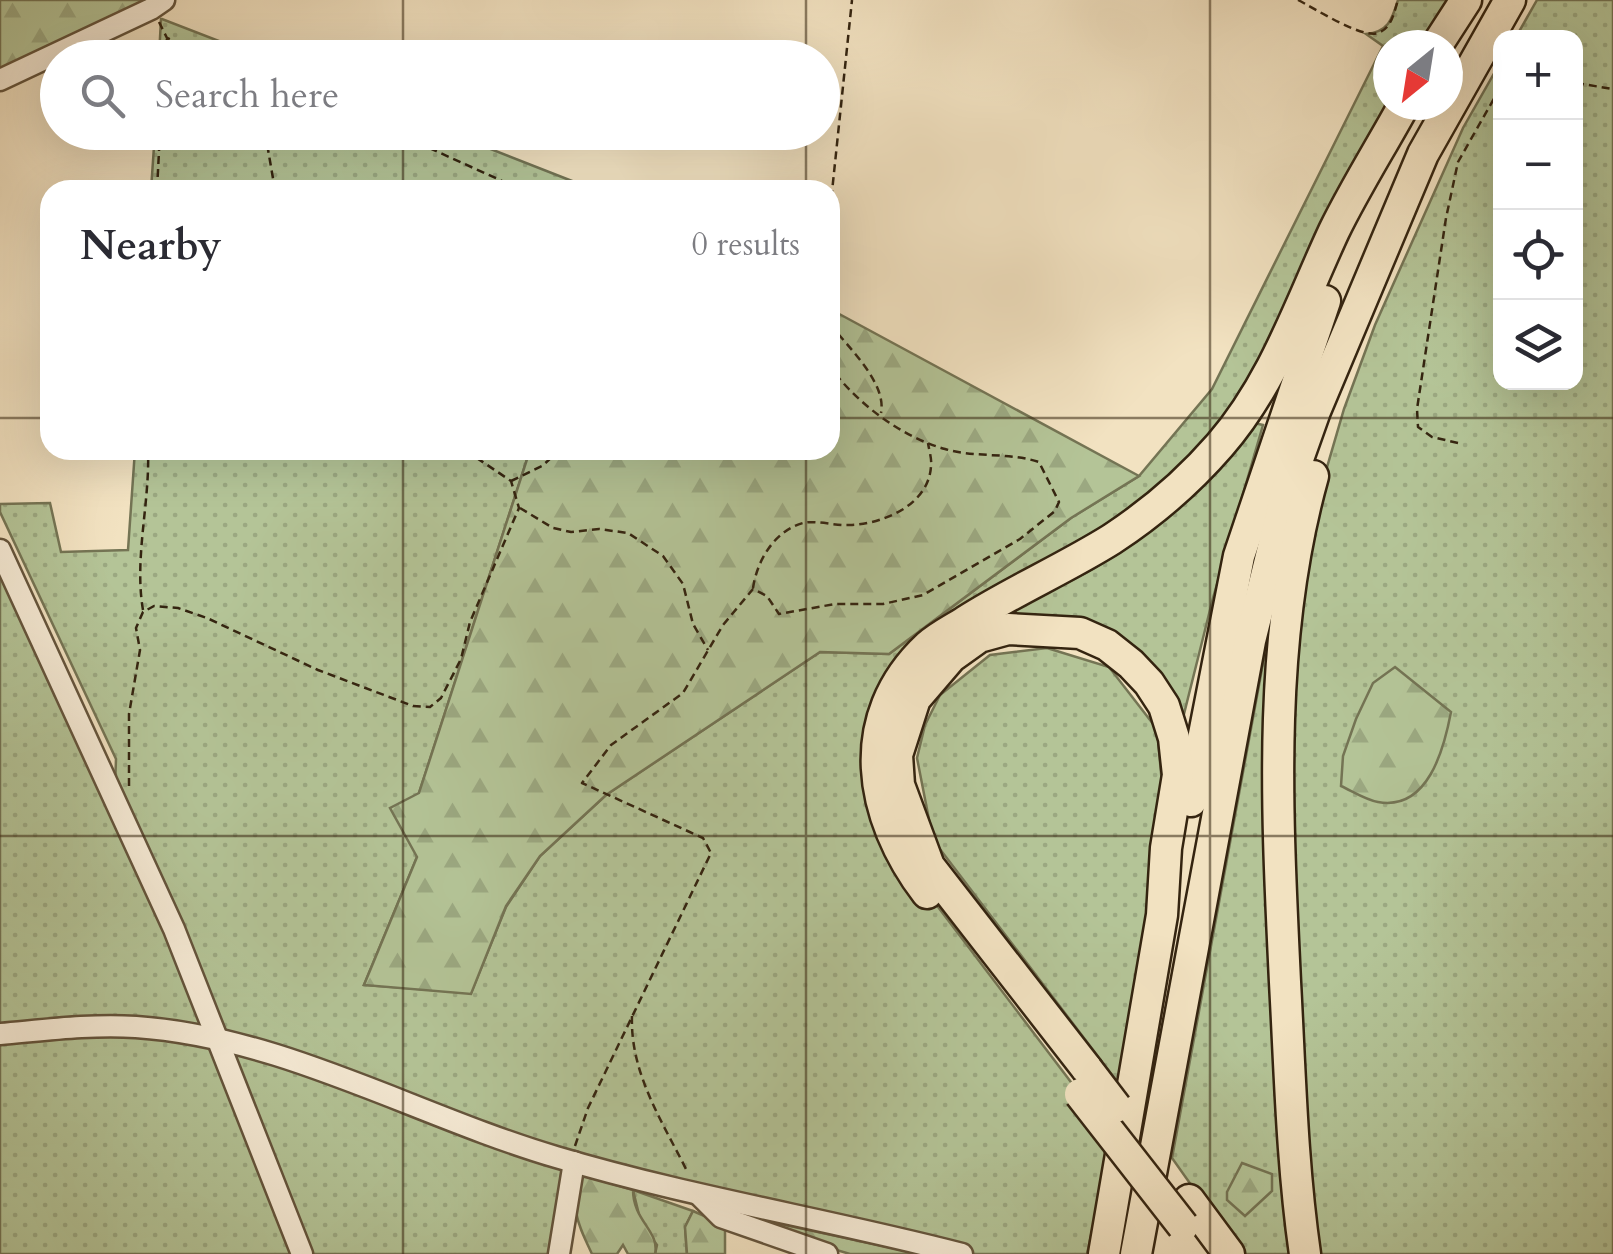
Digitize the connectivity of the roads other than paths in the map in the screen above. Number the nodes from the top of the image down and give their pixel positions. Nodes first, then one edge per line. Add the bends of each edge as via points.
1 (1466, 0) edge
2 (1510, 0) edge
3 (158, 4) edge
4 (1446, 30) edge
5 (83, 40) edge
6 (40, 61) edge
7 (0, 80) edge
8 (1396, 120) edge
9 (1397, 120) edge
10 (1365, 290) junction
11 (0, 550) edge
12 (1162, 915) junction
13 (0, 1034) edge
14 (219, 1040) junction
15 (1084, 1081) junction
16 (574, 1162) junction
17 (699, 1194) junction
18 (1186, 1213) junction
19 (814, 1252) edge
20 (302, 1254) edge
21 (559, 1254) edge
22 (962, 1254) edge
23 (1104, 1254) edge
24 (1136, 1254) edge
25 (1204, 1254) edge
26 (1230, 1254) edge
27 (1305, 1254) edge

1 - 4 highway
2 - 10 highway via 1424,154
3 - 5 street
6 - 7 street
8 - 15 highway via 1334,230 1277,361 1223,442 1173,496 1113,538 929,646 901,679 883,716 876,786 889,832 910,870
9 - 12 highway via 1310,340 1239,556 1180,858
10 - 24 highway via 1288,487 1250,641
10 - 27 highway via 1306,501 1287,602 1278,714 1278,833
11 - 14 street
12 - 15 highway via 1178,775 1164,706 1149,683 1107,646 1080,633 1008,629 978,636 916,699 898,754 899,785 930,866
12 - 23 highway
13 - 14 street via 93,1025
14 - 16 street
14 - 20 street
15 - 18 highway, bridge
16 - 17 street
16 - 21 street
17 - 19 street via 720,1217
17 - 22 street
18 - 25 highway
18 - 26 highway

